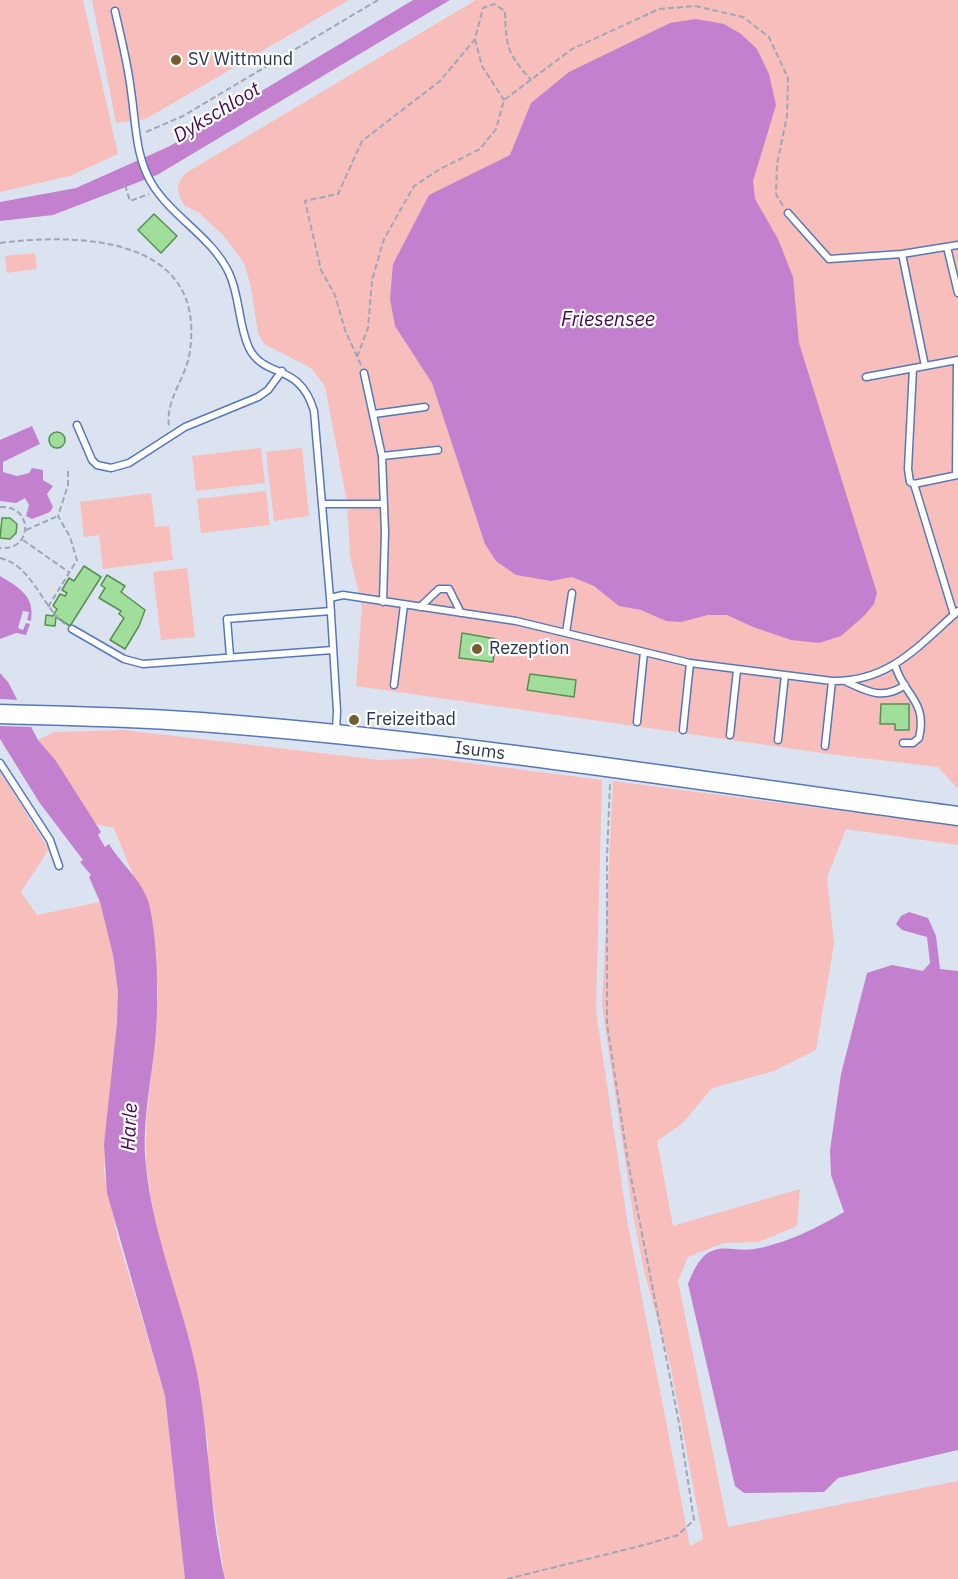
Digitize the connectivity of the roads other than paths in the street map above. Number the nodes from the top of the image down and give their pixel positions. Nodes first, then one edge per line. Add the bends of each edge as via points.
1 (116, 11) dead end
2 (788, 213) road end
3 (958, 245) edge
4 (948, 247) junction
5 (902, 254) junction
6 (958, 293) edge
7 (958, 360) edge
8 (925, 366) junction
9 (913, 368) junction
10 (282, 371) junction
11 (364, 373) road end
12 (866, 377) dead end
13 (425, 407) dead end
14 (374, 414) junction
15 (77, 425) dead end
16 (438, 450) dead end
17 (382, 456) junction
18 (957, 475) edge
19 (914, 484) junction
20 (322, 504) junction
21 (384, 504) junction
22 (572, 593) dead end
23 (330, 597) junction
24 (383, 602) junction
25 (404, 605) junction
26 (420, 607) junction
27 (331, 611) junction
28 (461, 613) junction
29 (956, 613) edge
30 (72, 629) road end
31 (566, 633) junction
32 (333, 650) junction
33 (644, 652) junction
34 (230, 657) junction
35 (690, 663) junction
36 (895, 665) junction
37 (736, 670) junction
38 (785, 675) junction
39 (832, 681) junction
40 (846, 681) junction
41 (394, 685) dead end
42 (905, 685) junction
43 (0, 714) edge
44 (637, 722) dead end
45 (683, 730) dead end
46 (336, 735) junction
47 (730, 735) dead end
48 (778, 740) dead end
49 (903, 743) dead end
50 (825, 746) dead end
51 (0, 763) edge
52 (958, 816) edge
53 (59, 866) dead end

1 - 10 lane via 140,157 151,182 166,205 222,262 234,286 249,349 266,366
2 - 5 lane via 829,259
3 - 4 lane
4 - 5 lane
4 - 6 lane
5 - 8 lane
7 - 8 lane
7 - 18 lane
8 - 9 lane
9 - 12 lane
9 - 19 lane via 908,469
10 - 15 lane via 258,397 171,435 129,463 111,468 92,460
10 - 20 lane via 305,388 314,411
11 - 14 lane
13 - 14 lane
14 - 17 lane
16 - 17 lane
17 - 21 lane
18 - 19 lane
19 - 29 lane
20 - 21 lane
20 - 23 lane
21 - 24 lane
22 - 31 lane
23 - 24 lane via 343,595
23 - 27 lane
24 - 25 lane
25 - 26 lane
25 - 41 lane
26 - 28 lane
26 - 28 lane via 439,590 448,589
27 - 32 lane
27 - 34 lane via 227,619
28 - 31 lane
29 - 36 lane
30 - 34 lane via 132,663
31 - 33 lane
32 - 34 lane
32 - 46 lane
33 - 35 lane
33 - 44 lane
35 - 37 lane
35 - 45 lane
36 - 40 lane
36 - 42 lane
37 - 38 lane
37 - 47 lane
38 - 39 lane
38 - 48 lane
39 - 40 lane
39 - 50 lane
40 - 42 lane via 880,695
42 - 49 lane via 918,705 920,731 913,743
43 - 46 main road, Isums via 202,722
46 - 52 main road, Isums via 613,768
51 - 53 lane via 50,840

